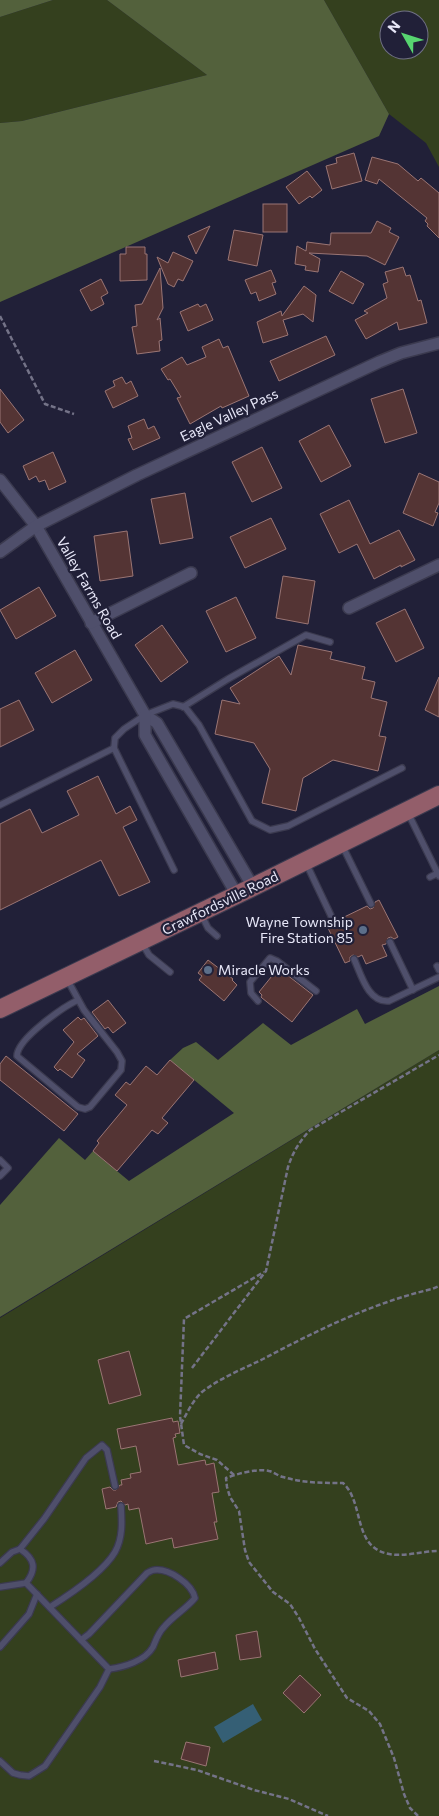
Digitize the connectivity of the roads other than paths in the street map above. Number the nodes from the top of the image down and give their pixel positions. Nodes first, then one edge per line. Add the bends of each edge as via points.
1 (439, 343) edge
2 (0, 480) edge
3 (36, 526) junction
4 (0, 552) edge
5 (439, 565) edge
6 (191, 573) dead end
7 (349, 608) dead end
8 (92, 623) junction
9 (330, 642) dead end
10 (183, 707) junction
11 (145, 715) junction
12 (114, 748) junction
13 (402, 768) dead end
14 (439, 795) edge
15 (0, 805) edge
16 (407, 811) junction
17 (341, 843) junction
18 (305, 861) junction
19 (174, 870) dead end
20 (438, 875) edge
21 (430, 877) dead end
22 (245, 891) junction
23 (371, 904) dead end
24 (200, 912) junction
25 (334, 922) dead end
26 (217, 936) dead end
27 (141, 941) junction
28 (390, 942) dead end
29 (354, 959) dead end
30 (170, 972) dead end
31 (439, 977) edge
32 (66, 978) junction
33 (413, 990) junction
34 (316, 991) dead end
35 (78, 1000) junction
36 (258, 1001) dead end
37 (0, 1009) edge
38 (0, 1160) edge
39 (0, 1176) edge
40 (115, 1486) dead end
41 (121, 1506) dead end
42 (20, 1549) junction
43 (0, 1563) edge
44 (26, 1583) junction
45 (0, 1587) edge
46 (37, 1594) junction
47 (50, 1607) junction
48 (81, 1640) junction
49 (0, 1647) edge
50 (109, 1669) junction
51 (0, 1761) edge

1 - 3 street, Eagle Valley Pass via 401,353 350,375
2 - 3 street, Valley Farms Road
3 - 4 street, Eagle Valley Pass
3 - 8 street, Valley Farms Road
5 - 7 street
6 - 8 street
8 - 11 street, Valley Farms Road
9 - 10 lane via 306,635
10 - 11 lane via 174,704
10 - 13 lane via 198,724 252,821 270,830 288,826
11 - 12 lane via 124,729 116,738
11 - 22 street, Valley Farms Road via 157,723
11 - 22 street, Valley Farms Road via 145,735
12 - 15 lane
12 - 19 lane
14 - 16 main road, Crawfordsville Road
16 - 17 main road, Crawfordsville Road
16 - 20 lane
17 - 18 main road, Crawfordsville Road
17 - 23 lane
18 - 22 main road, Crawfordsville Road
18 - 25 lane
20 - 21 lane
22 - 24 main road, Crawfordsville Road
24 - 26 lane via 208,928
24 - 27 main road, Crawfordsville Road
27 - 30 lane via 149,956
27 - 32 main road, Crawfordsville Road
28 - 33 lane
29 - 33 lane via 370,992 378,999 389,1001
31 - 33 lane
32 - 35 lane
32 - 37 main road, Crawfordsville Road
34 - 36 lane via 270,958 257,969 249,985
35 - 35 lane via 122,1061 120,1070 85,1110 17,1056 22,1044 51,1017
38 - 39 lane via 8,1168
40 - 42 lane via 102,1445 86,1458
41 - 47 lane via 120,1538 115,1552 102,1567
42 - 43 lane
42 - 44 lane via 32,1561 33,1569
44 - 45 lane
44 - 46 lane
46 - 47 lane
46 - 49 lane via 29,1614
47 - 48 lane
48 - 50 lane
48 - 50 lane via 147,1573 155,1570 166,1572 190,1585 195,1598 164,1626 152,1648 123,1667
50 - 51 lane via 45,1766 29,1776 13,1773

